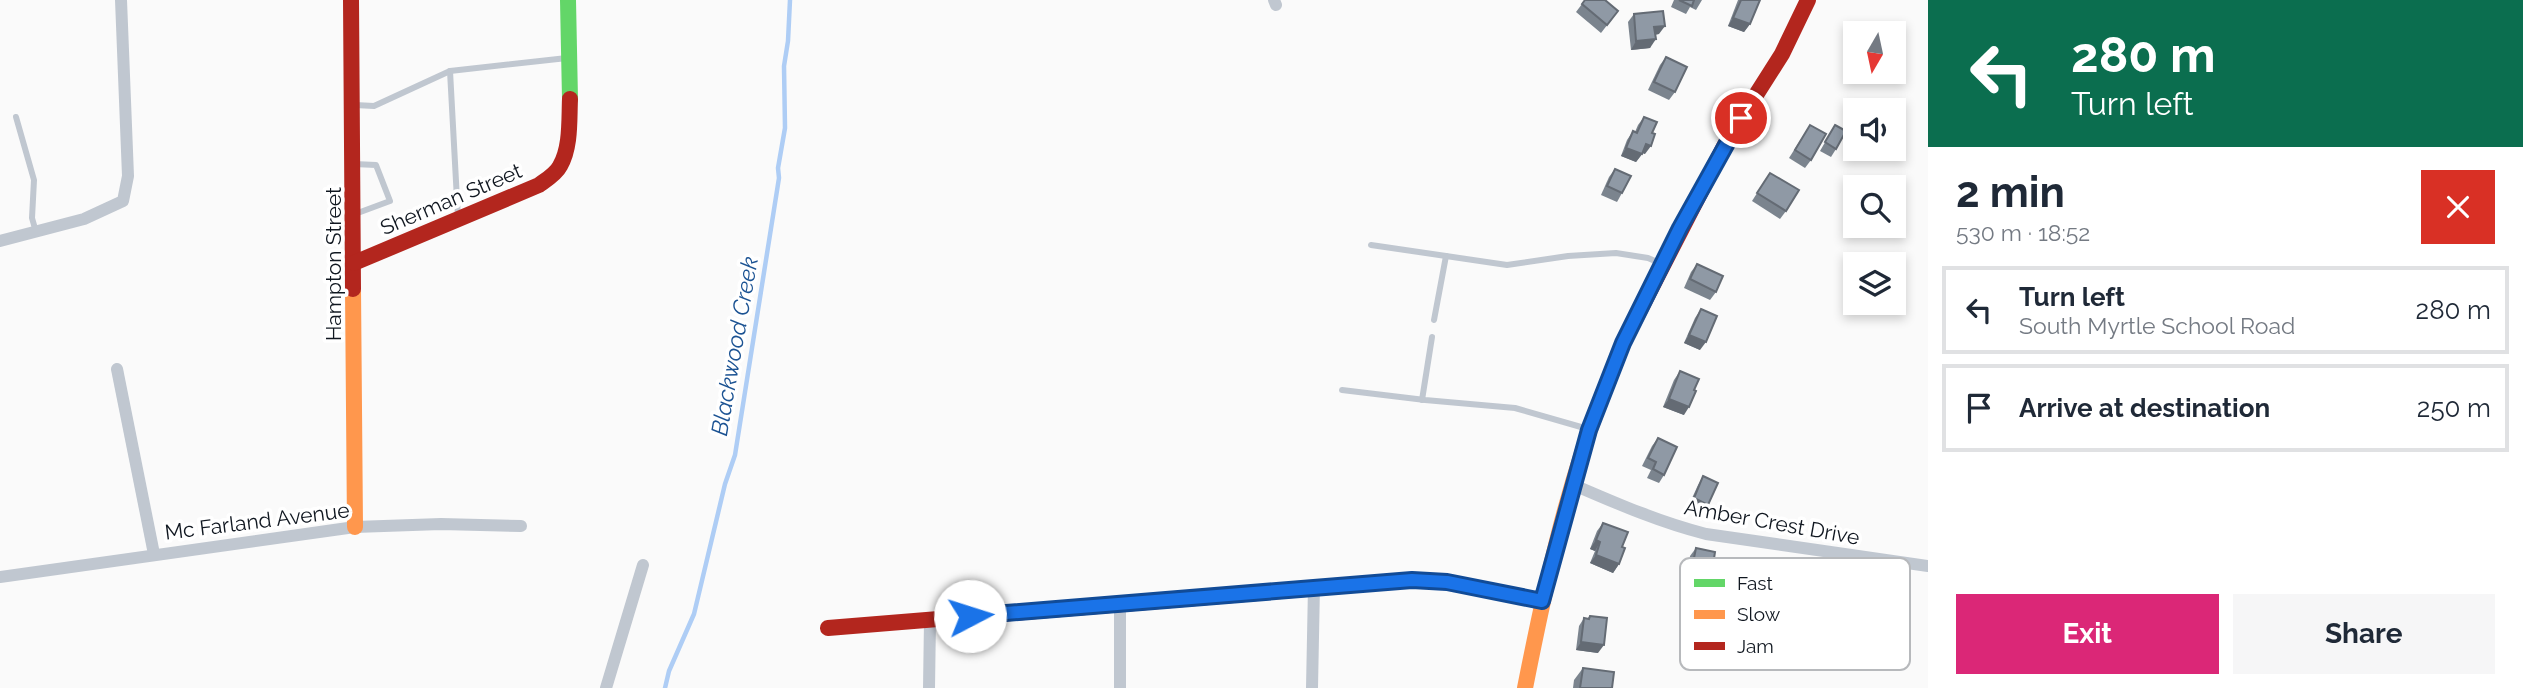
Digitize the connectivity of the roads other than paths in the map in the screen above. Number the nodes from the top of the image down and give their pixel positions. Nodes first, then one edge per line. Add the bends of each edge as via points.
1 (121, 0) edge
2 (351, 0) edge
3 (568, 0) edge
4 (1808, 0) edge
5 (569, 57) junction
6 (450, 71) junction
7 (352, 105) junction
8 (16, 117) dead end
9 (353, 164) junction
10 (353, 215) junction
11 (458, 220) junction
12 (36, 232) junction
13 (0, 242) edge
14 (1371, 246) dead end
15 (1446, 256) junction
16 (354, 263) junction
17 (1662, 264) junction
18 (1434, 320) dead end
19 (1432, 337) dead end
20 (117, 369) dead end
21 (1342, 390) dead end
22 (1422, 400) junction
23 (1589, 430) junction
24 (1574, 485) junction
25 (521, 526) dead end
26 (355, 527) junction
27 (154, 554) junction
28 (1872, 558) edge
29 (1910, 563) edge
30 (643, 565) dead end
31 (1928, 566) edge
32 (0, 578) edge
33 (1314, 586) junction
34 (1542, 601) junction
35 (1121, 604) junction
36 (930, 620) junction
37 (828, 628) dead end
38 (606, 688) edge
39 (929, 688) edge
40 (1120, 688) edge
41 (1312, 688) edge
42 (1525, 688) edge

1 - 12 street via 128,176 123,201 84,219
2 - 7 street, Hampton Street
3 - 5 street, Sherman Street
4 - 17 street
5 - 6 lane
5 - 11 street, Sherman Street via 569,130 559,169 539,185
6 - 7 lane via 374,106
6 - 11 lane
7 - 9 street, Hampton Street
8 - 12 lane via 34,180
9 - 10 street, Hampton Street
9 - 10 lane via 376,165 390,201
10 - 16 street, Hampton Street
11 - 16 street, Sherman Street
12 - 13 street
14 - 15 lane
15 - 17 lane via 1507,265 1616,253
15 - 18 lane
16 - 26 street, Hampton Street
17 - 23 street via 1623,343
19 - 22 lane
20 - 27 street
21 - 22 lane
22 - 23 lane via 1515,408
23 - 24 street
24 - 28 street, Amber Crest Drive via 1642,514 1706,534
24 - 34 street
25 - 26 street, Mc Farland Avenue
26 - 27 street, Mc Farland Avenue
27 - 32 street, Mc Farland Avenue
29 - 31 street, Amber Crest Drive
30 - 38 street
33 - 34 street via 1447,582
33 - 35 street
33 - 41 street
34 - 42 street
35 - 36 street
35 - 40 street
36 - 37 street
36 - 39 street

